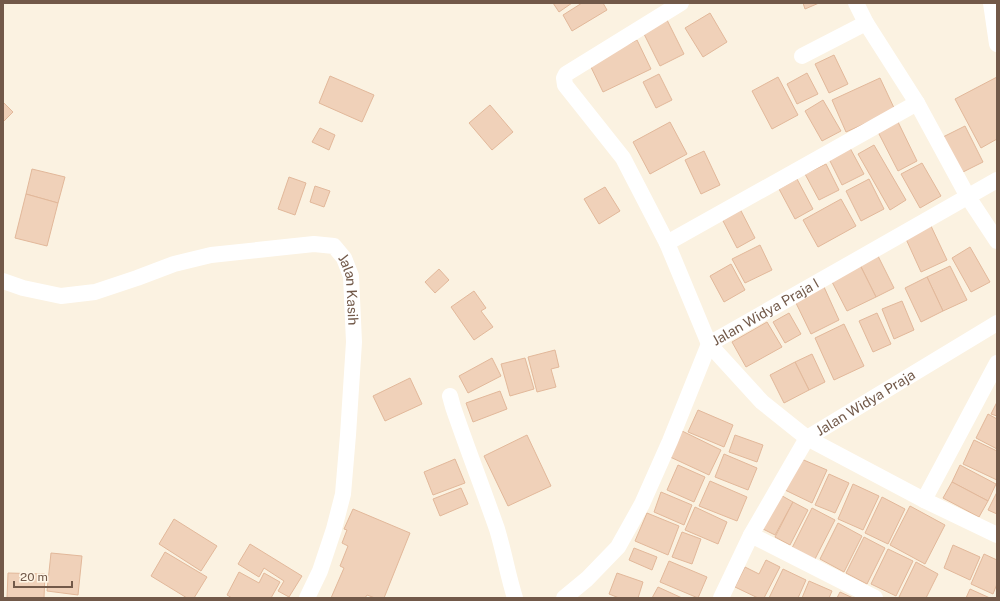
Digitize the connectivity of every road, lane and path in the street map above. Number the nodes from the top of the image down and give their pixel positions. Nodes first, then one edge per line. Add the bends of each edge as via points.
1 (681, 3) edge
2 (856, 3) edge
3 (991, 3) edge
4 (866, 23) junction
5 (997, 44) edge
6 (802, 56) dead end
7 (917, 103) junction
8 (997, 180) edge
9 (968, 197) junction
10 (997, 240) edge
11 (667, 243) junction
12 (3, 281) edge
13 (997, 324) edge
14 (709, 344) junction
15 (997, 363) edge
16 (450, 396) dead end
17 (808, 438) junction
18 (924, 500) junction
19 (751, 535) junction
20 (997, 535) edge
21 (307, 598) edge
22 (515, 598) edge
23 (564, 598) edge
24 (721, 598) edge
25 (875, 598) edge

1 - 11 street via 566,74 564,78 565,85 623,158
2 - 4 street
3 - 5 street
4 - 6 street
4 - 7 street
7 - 9 street
7 - 11 street
8 - 9 street, Jalan Widya Praja I
9 - 10 street
9 - 14 street, Jalan Widya Praja I
11 - 14 street
12 - 21 street, Jalan Kasih via 61,296 95,292 174,264 211,255 314,244 334,246 344,258 351,276 354,342 348,435 343,494 320,572
13 - 17 street, Jalan Widya Praja
14 - 17 street via 762,402
14 - 23 street, Jalan Widya Praja I via 642,504 618,547
15 - 18 street
16 - 22 street via 497,531
17 - 18 street
17 - 19 street, Jalan Widya Praja
18 - 20 street
19 - 24 street, Jalan Widya Praja
19 - 25 street

